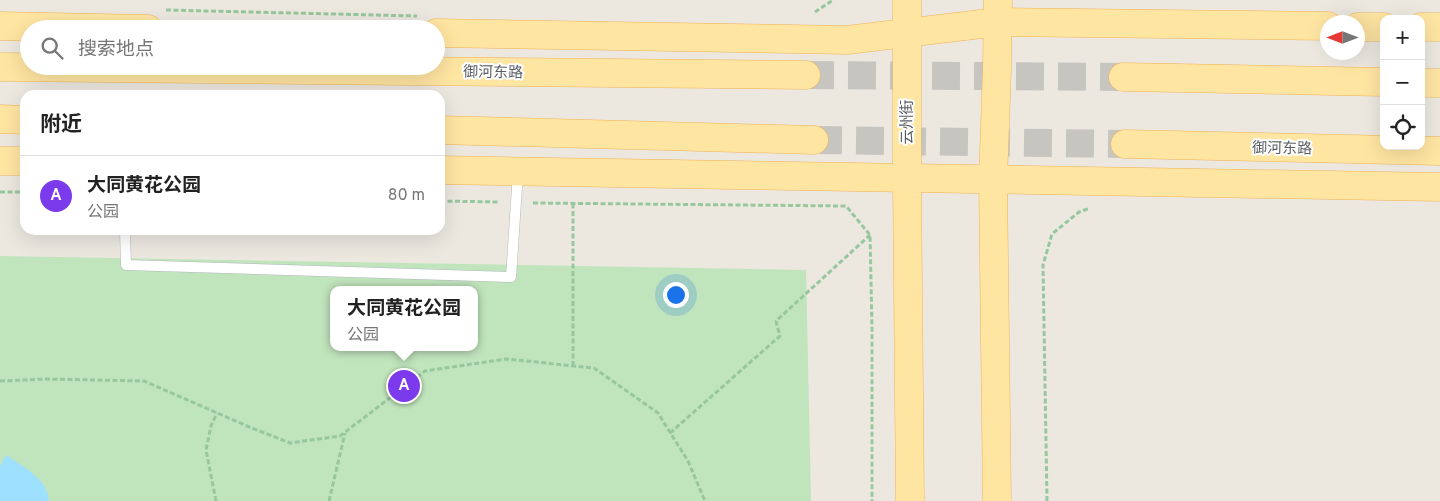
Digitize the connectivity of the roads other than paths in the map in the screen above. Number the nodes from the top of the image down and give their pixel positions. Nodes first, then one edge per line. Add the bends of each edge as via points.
1 (908, 0) edge
2 (998, 11) edge
3 (0, 26) edge
4 (20, 26) edge
5 (1320, 26) edge
6 (1365, 26) edge
7 (1380, 27) edge
8 (1425, 27) edge
9 (1440, 28) edge
10 (445, 33) edge
11 (908, 33) junction
12 (0, 67) edge
13 (20, 67) edge
14 (445, 71) edge
15 (806, 74) tunnel mouth
16 (1123, 77) tunnel mouth
17 (1380, 82) edge
18 (1425, 83) edge
19 (1440, 83) edge
20 (0, 119) edge
21 (20, 120) edge
22 (445, 130) edge
23 (814, 140) tunnel mouth
24 (1125, 144) tunnel mouth
25 (1440, 151) edge
26 (0, 161) edge
27 (20, 161) edge
28 (445, 170) edge
29 (518, 171) junction
30 (907, 179) junction
31 (993, 180) junction
32 (1440, 187) edge
33 (125, 235) edge
34 (910, 501) edge
35 (997, 501) edge

1 - 11 main road, 云州街
2 - 5 main road
2 - 11 main road
2 - 31 main road
3 - 4 main road
6 - 7 main road
8 - 9 main road
10 - 11 main road via 847,40
11 - 30 main road, 云州街
12 - 13 main road, 御河东路
14 - 15 main road, 御河东路
16 - 17 main road
18 - 19 main road
20 - 21 main road
22 - 23 main road
24 - 25 main road, 御河东路
26 - 27 main road
28 - 29 main road
29 - 30 main road
29 - 33 lane via 511,277 126,266
30 - 31 main road
30 - 34 main road, 云州街
31 - 32 main road
31 - 35 main road

